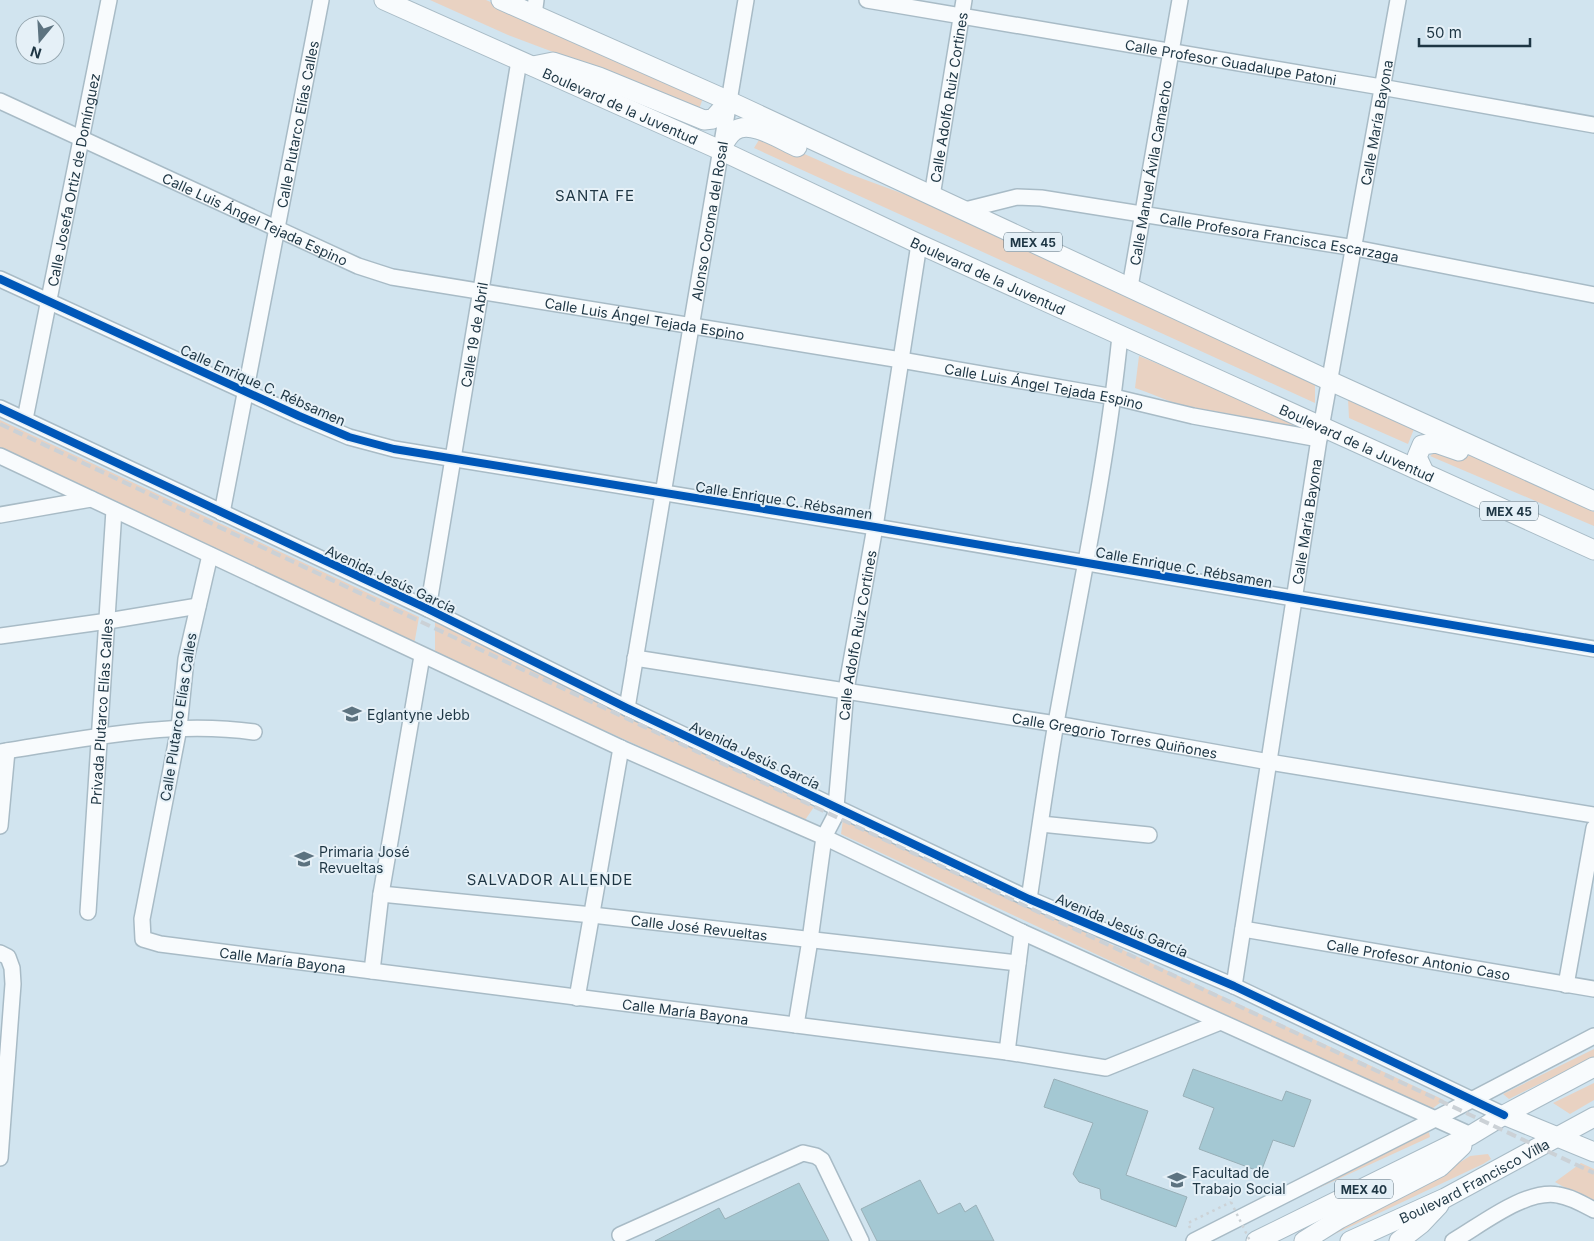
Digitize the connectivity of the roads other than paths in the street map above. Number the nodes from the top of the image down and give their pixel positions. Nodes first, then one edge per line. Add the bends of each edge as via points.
1 (109, 0) edge
2 (321, 0) edge
3 (384, 0) edge
4 (501, 0) edge
5 (746, 0) edge
6 (866, 0) edge
7 (1180, 0) edge
8 (1398, 0) edge
9 (535, 7) edge
10 (963, 8) edge
11 (1171, 51) junction
12 (525, 63) junction
13 (1382, 87) junction
14 (0, 101) edge
15 (728, 101) junction
16 (1594, 125) edge
17 (81, 137) junction
18 (720, 150) junction
19 (883, 173) junction
20 (932, 196) junction
21 (965, 210) junction
22 (1144, 213) junction
23 (277, 227) junction
24 (919, 244) junction
25 (1355, 248) junction
26 (0, 279) edge
27 (1130, 287) junction
28 (481, 292) junction
29 (1594, 295) edge
30 (48, 301) junction
31 (691, 324) junction
32 (1120, 336) junction
33 (901, 360) junction
34 (1330, 382) junction
35 (246, 390) junction
36 (1114, 398) junction
37 (0, 408) edge
38 (25, 419) junction
39 (1321, 433) junction
40 (0, 456) edge
41 (453, 459) junction
42 (1424, 472) junction
43 (1564, 487) junction
44 (663, 493) junction
45 (91, 499) junction
46 (1594, 501) edge
47 (114, 510) junction
48 (222, 513) junction
49 (0, 515) edge
50 (875, 527) junction
51 (1594, 550) edge
52 (210, 555) junction
53 (1087, 563) junction
54 (1295, 598) junction
55 (198, 606) junction
56 (428, 609) junction
57 (108, 621) junction
58 (0, 636) edge
59 (1594, 649) edge
60 (422, 656) junction
61 (635, 658) junction
62 (846, 690) junction
63 (627, 708) junction
64 (1056, 724) junction
65 (179, 728) junction
66 (254, 732) dead end
67 (101, 737) junction
68 (621, 748) junction
69 (3, 752) edge
70 (1269, 762) junction
71 (836, 807) junction
72 (1594, 815) edge
73 (1040, 824) junction
74 (0, 826) edge
75 (1594, 828) edge
76 (1149, 835) dead end
77 (824, 837) junction
78 (381, 894) junction
79 (1029, 899) junction
80 (88, 912) dead end
81 (592, 915) junction
82 (1243, 929) junction
83 (1022, 932) junction
84 (142, 939) joint
85 (810, 940) junction
86 (4, 955) edge
87 (1018, 963) junction
88 (372, 971) junction
89 (1566, 985) junction
90 (1234, 986) junction
91 (1594, 989) edge
92 (577, 998) junction
93 (1218, 1022) junction
94 (796, 1025) junction
95 (1594, 1036) edge
96 (1007, 1052) junction
97 (1594, 1068) edge
98 (3, 1070) edge
99 (1474, 1100) junction
100 (1504, 1115) junction
101 (1594, 1117) edge
102 (1435, 1119) junction
103 (1470, 1135) junction
104 (1557, 1136) junction
105 (1594, 1152) edge
106 (0, 1158) edge
107 (1445, 1198) junction
108 (1594, 1210) edge
109 (620, 1235) dead end
110 (861, 1241) edge
111 (1194, 1241) edge
112 (1256, 1241) edge
113 (1304, 1241) edge
114 (1350, 1241) edge
115 (1399, 1241) edge
116 (1453, 1241) edge

1 - 17 street, Calle Josefa Ortiz de Domínguez
2 - 23 street, Calle Plutarco Elías Calles
3 - 12 main road, Boulevard de la Juventud / MEX 45
4 - 9 main road, MEX 45
5 - 15 street, Alonso Corona del Rosal
6 - 10 street, Calle Profesor Guadalupe Patoni
7 - 11 street, Calle Manuel Ávila Camacho
8 - 13 street, Calle María Bayona
9 - 15 main road, MEX 45
10 - 11 street, Calle Profesor Guadalupe Patoni
10 - 20 street, Calle Adolfo Ruiz Cortines
11 - 13 street, Calle Profesor Guadalupe Patoni
11 - 22 street, Calle Manuel Ávila Camacho
12 - 15 main road via 553,62 704,120 713,119
12 - 18 main road, Boulevard de la Juventud / MEX 45
12 - 28 street, Calle 19 de Abril
13 - 16 street, Calle Profesor Guadalupe Patoni
13 - 25 street, Calle María Bayona
14 - 17 street, Calle Luis Ángel Tejada Espino
15 - 18 street, Alonso Corona del Rosal
15 - 19 main road, MEX 45
17 - 23 street, Calle Luis Ángel Tejada Espino
17 - 30 street, Calle Josefa Ortiz de Domínguez
18 - 19 main road via 732,132 742,126 856,171
18 - 24 main road, Boulevard de la Juventud / MEX 45
18 - 31 street, Alonso Corona del Rosal
19 - 20 main road, MEX 45
20 - 21 main road, MEX 45
21 - 22 street, Calle Profesora Francisca Escarzaga via 1017,197
21 - 27 main road, MEX 45
22 - 25 street, Calle Profesora Francisca Escarzaga
22 - 27 street, Calle Manuel Ávila Camacho
23 - 28 street, Calle Luis Ángel Tejada Espino via 358,266 392,277
23 - 35 street, Calle Plutarco Elías Calles
24 - 32 main road, Boulevard de la Juventud / MEX 45
24 - 33 street, Calle Adolfo Ruiz Cortines
25 - 29 street, Calle Profesora Francisca Escarzaga
25 - 34 street, Calle María Bayona
26 - 30 street, Calle Enrique C. Rébsamen
27 - 34 main road, MEX 45
28 - 31 street, Calle Luis Ángel Tejada Espino
28 - 41 street, Calle 19 de Abril
30 - 35 street, Calle Enrique C. Rébsamen
30 - 38 street, Calle Josefa Ortiz de Domínguez
31 - 33 street, Calle Luis Ángel Tejada Espino
31 - 44 street, Alonso Corona del Rosal
32 - 36 street
32 - 39 main road, Boulevard de la Juventud / MEX 45
33 - 36 street, Calle Luis Ángel Tejada Espino
33 - 50 street, Calle Adolfo Ruiz Cortines
34 - 39 street, Calle María Bayona
34 - 43 main road, MEX 45
35 - 41 street, Calle Enrique C. Rébsamen via 349,437
35 - 48 street, Calle Plutarco Elías Calles
36 - 39 street, Calle Luis Ángel Tejada Espino via 1193,416
36 - 53 street
37 - 38 street, Avenida Jesús García
38 - 48 street, Avenida Jesús García
39 - 42 main road, Boulevard de la Juventud / MEX 45
39 - 54 street, Calle María Bayona
40 - 45 street
41 - 44 street, Calle Enrique C. Rébsamen
41 - 56 street, Calle 19 de Abril
42 - 43 main road via 1417,461 1418,452 1422,445 1436,443
42 - 51 main road, Boulevard de la Juventud / MEX 45
43 - 46 main road, MEX 45
44 - 50 street, Calle Enrique C. Rébsamen
44 - 61 street, Alonso Corona del Rosal
45 - 47 street
45 - 49 street
47 - 52 street
47 - 57 street, Privada Plutarco Elías Calles
48 - 56 street, Avenida Jesús García
50 - 53 street, Calle Enrique C. Rébsamen
50 - 62 street, Calle Adolfo Ruiz Cortines
52 - 55 street, Calle Plutarco Elías Calles
52 - 60 street
53 - 54 street, Calle Enrique C. Rébsamen
53 - 64 street
54 - 59 street, Calle Enrique C. Rébsamen
54 - 70 street, Calle María Bayona
55 - 57 street
55 - 65 street, Calle Plutarco Elías Calles via 186,659
56 - 63 street, Avenida Jesús García
57 - 58 street
57 - 67 street, Privada Plutarco Elías Calles
60 - 68 street
60 - 78 street
61 - 62 street, Calle Gregorio Torres Quiñones
61 - 63 street, Alonso Corona del Rosal
62 - 64 street, Calle Gregorio Torres Quiñones
62 - 71 street, Calle Adolfo Ruiz Cortines
63 - 71 street, Avenida Jesús García
64 - 70 street, Calle Gregorio Torres Quiñones
64 - 73 street
65 - 66 street via 211,726
65 - 67 street
65 - 84 street, Calle Plutarco Elías Calles via 142,919
67 - 69 street
67 - 80 street, Privada Plutarco Elías Calles
68 - 77 street
68 - 81 street
69 - 74 street
70 - 72 street, Calle Gregorio Torres Quiñones
70 - 82 street, Calle María Bayona
71 - 77 street, Calle Adolfo Ruiz Cortines
71 - 79 street, Avenida Jesús García
73 - 76 street
73 - 79 street
75 - 89 street
77 - 83 street
77 - 85 street, Calle Adolfo Ruiz Cortines
78 - 81 street, Calle José Revueltas
78 - 88 street
79 - 90 street, Avenida Jesús García
81 - 85 street, Calle José Revueltas
81 - 92 street
82 - 89 street, Calle Profesor Antonio Caso
82 - 90 street, Calle María Bayona
83 - 87 street
83 - 93 street
84 - 88 street, Calle María Bayona
85 - 87 street, Calle José Revueltas
85 - 94 street, Calle Adolfo Ruiz Cortines
86 - 98 street via 12,968 13,984
87 - 96 street
88 - 92 street, Calle María Bayona
89 - 91 street, Calle Profesor Antonio Caso
90 - 99 street, Avenida Jesús García
92 - 94 street, Calle María Bayona
93 - 96 street, Calle María Bayona via 1106,1068
93 - 102 street
94 - 96 street, Calle María Bayona
95 - 99 street
97 - 100 main road, MEX 40
98 - 106 street
99 - 100 street, Avenida Jesús García
99 - 102 street
100 - 103 main road, MEX 40
100 - 104 main road, Avenida Jesús García
101 - 104 main road, Boulevard Francisco Villa
102 - 103 street
102 - 111 street
103 - 112 main road, MEX 40
103 - 113 main road via 1440,1166 1339,1218
104 - 105 main road, Avenida Jesús García
104 - 107 main road, Boulevard Francisco Villa
107 - 114 main road, Boulevard Francisco Villa
107 - 115 main road via 1421,1224
108 - 116 street via 1572,1199 1549,1194 1526,1199
109 - 110 street via 803,1153 816,1156 828,1169

